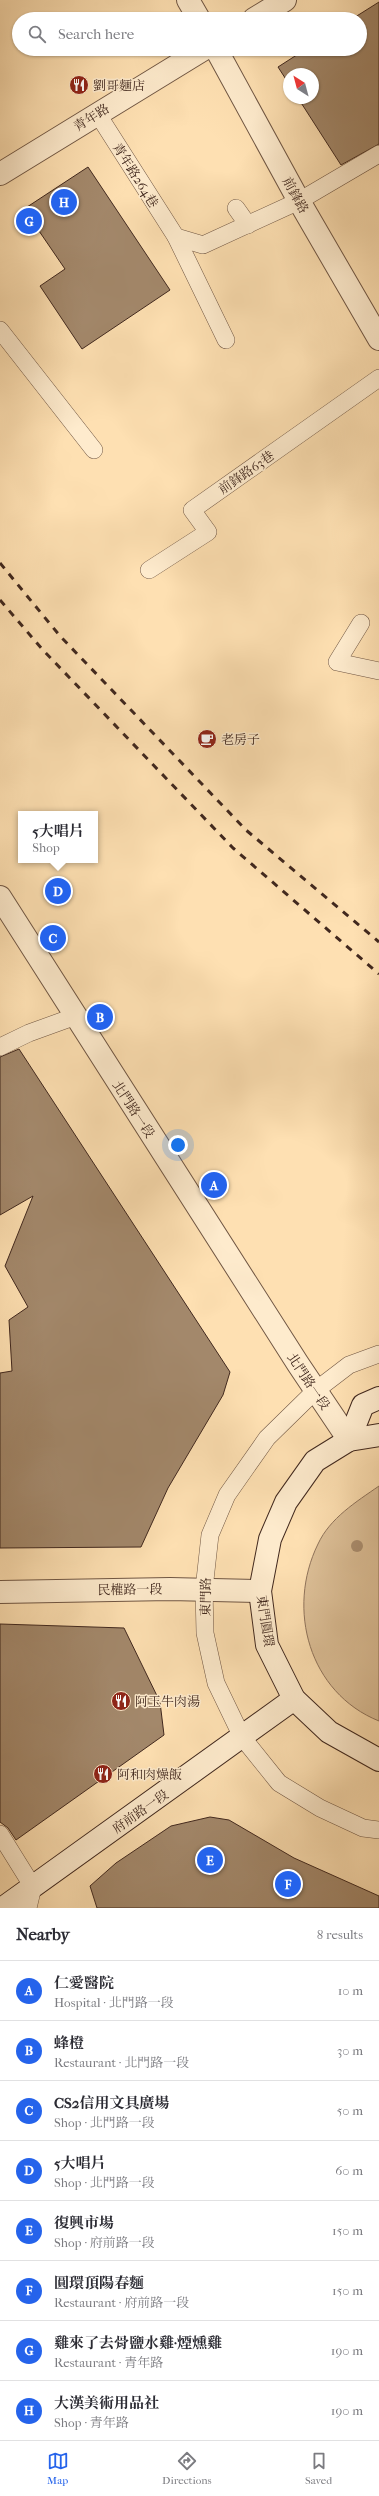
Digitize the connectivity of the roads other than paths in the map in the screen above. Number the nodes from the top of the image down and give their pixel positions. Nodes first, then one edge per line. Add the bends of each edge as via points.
1 (188, 0) edge
2 (285, 0) edge
3 (195, 12) edge
4 (265, 12) edge
5 (192, 56) edge
6 (220, 56) edge
7 (97, 113) junction
8 (379, 154) edge
9 (0, 174) edge
10 (299, 201) junction
11 (236, 208) dead end
12 (248, 225) junction
13 (176, 237) junction
14 (0, 330) edge
15 (379, 338) edge
16 (226, 340) dead end
17 (379, 378) edge
18 (94, 450) dead end
19 (149, 570) dead end
20 (361, 623) dead end
21 (379, 671) edge
22 (0, 897) edge
23 (76, 1016) junction
24 (0, 1048) edge
25 (379, 1354) edge
26 (315, 1391) junction
27 (379, 1398) edge
28 (379, 1435) edge
29 (349, 1440) junction
30 (204, 1589) junction
31 (260, 1591) junction
32 (0, 1592) edge
33 (294, 1699) junction
34 (242, 1737) junction
35 (379, 1760) edge
36 (379, 1830) edge
37 (0, 1834) edge
38 (33, 1887) junction
39 (3, 1908) edge
40 (28, 1908) edge

1 - 3 street
2 - 4 street
5 - 7 street, 青年路
6 - 10 street, 前鋒路
7 - 9 street, 青年路
7 - 13 lane, 青年路264巷
8 - 10 lane
10 - 12 lane
10 - 15 street, 前鋒路
11 - 12 lane
12 - 13 lane via 203,245
13 - 16 lane, 青年路264巷
14 - 18 lane
17 - 19 lane, 前鋒路63巷 via 192,510 208,532
20 - 21 lane via 338,662
22 - 23 street, 北門路一段
23 - 24 lane via 29,1033
23 - 26 street, 北門路一段
25 - 26 lane, 東門路 via 349,1365
26 - 29 street, 北門路一段
26 - 30 lane, 東門路 via 268,1438 227,1495 210,1535
27 - 29 street via 363,1405
28 - 29 street, 東門圓環
29 - 31 street, 東門圓環 via 315,1460 286,1502 270,1539
30 - 31 street, 民權路一段
30 - 32 street, 民權路一段
30 - 34 lane, 東門路 via 205,1633 216,1683
31 - 33 street, 東門圓環 via 267,1645
33 - 34 street, 府前路一段
33 - 35 street, 東門圓環 via 329,1732
34 - 36 lane, 東門路 via 279,1783 320,1808 363,1828
34 - 38 street, 府前路一段
37 - 38 lane
38 - 39 street, 府前路一段
38 - 40 lane

